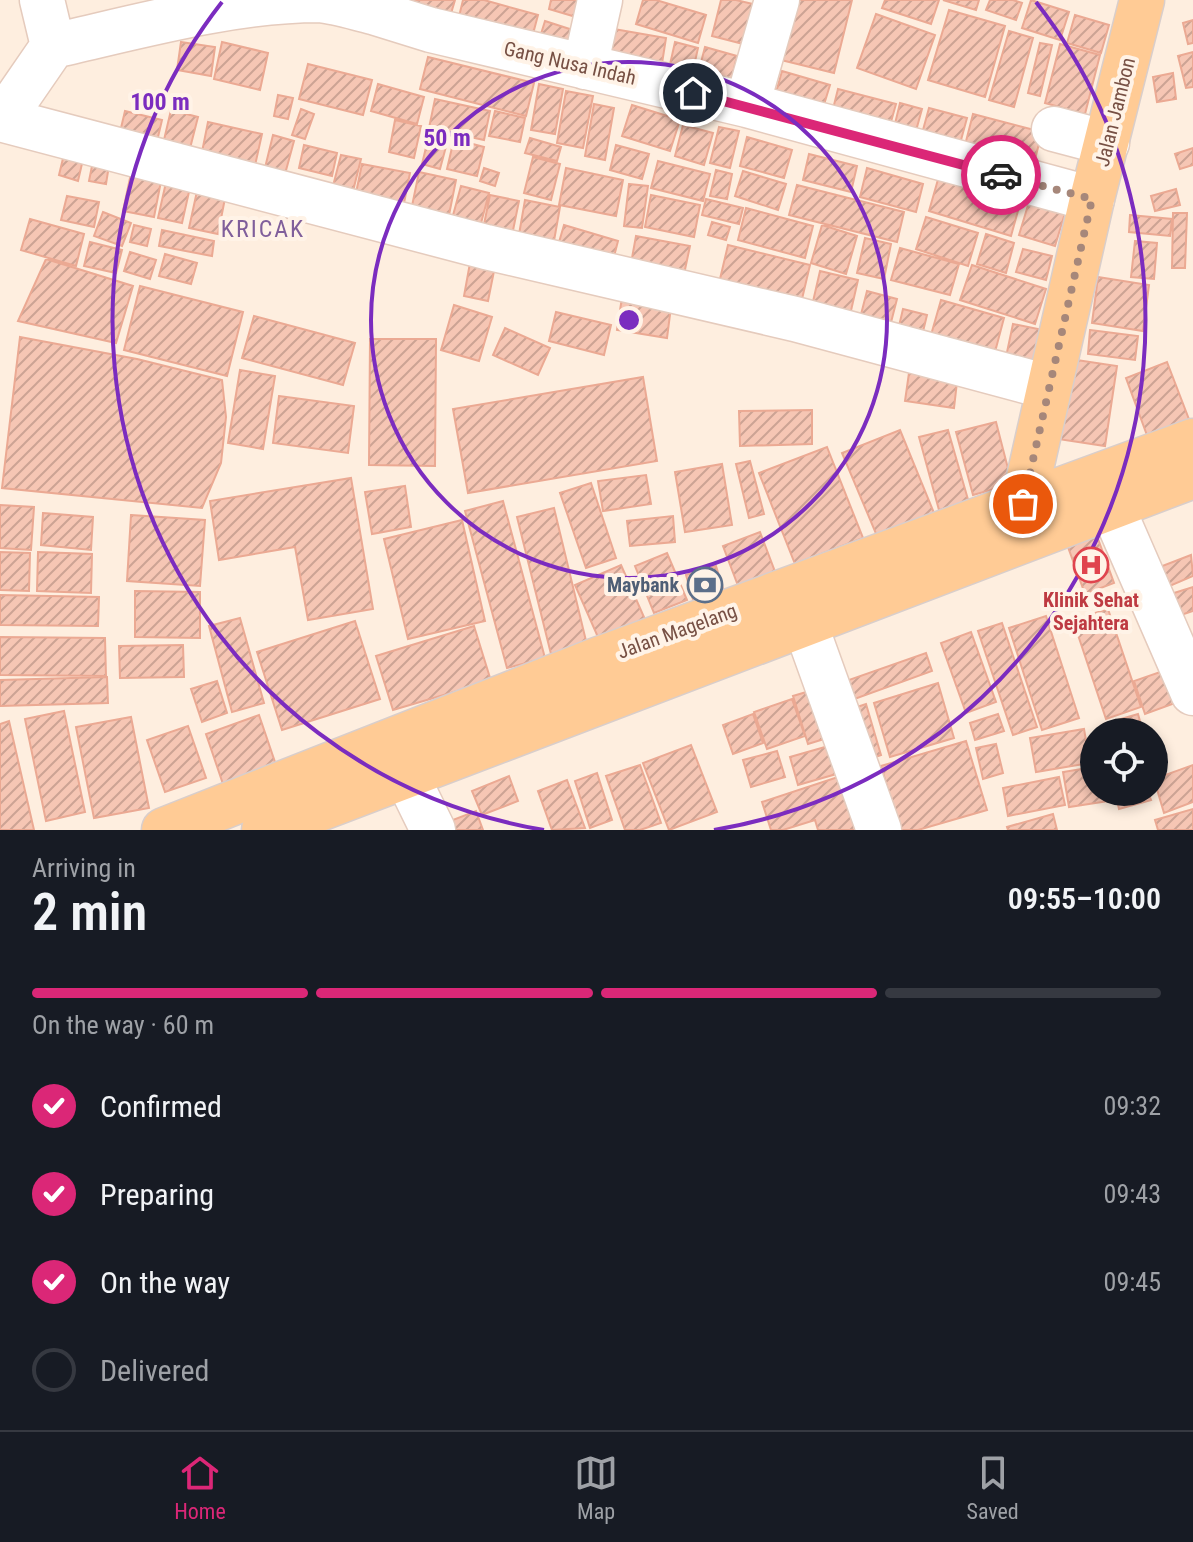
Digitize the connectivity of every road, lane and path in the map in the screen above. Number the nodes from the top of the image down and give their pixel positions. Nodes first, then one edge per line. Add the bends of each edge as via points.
1 (42, 0) edge
2 (600, 0) edge
3 (777, 0) edge
4 (1142, 0) edge
5 (375, 6) edge
6 (53, 46) junction
7 (585, 67) junction
8 (747, 105) junction
9 (0, 119) edge
10 (1054, 129) dead end
11 (1107, 143) junction
12 (1092, 199) junction
13 (1048, 387) junction
14 (1193, 441) edge
15 (1193, 476) edge
16 (1023, 504) junction
17 (1112, 507) junction
18 (805, 624) junction
19 (1193, 693) edge
20 (407, 777) junction
21 (164, 830) edge
22 (264, 830) edge
23 (433, 830) edge
24 (879, 830) edge

1 - 6 street
2 - 7 street
3 - 8 street
4 - 11 main road, Jalan Jambon
5 - 6 street, Gang Nusa Indah via 276,0 214,8
5 - 7 street, Gang Nusa Indah via 431,30
6 - 9 street
7 - 8 street, Gang Nusa Indah
8 - 12 street, Gang Nusa Indah
9 - 13 street
10 - 11 street
11 - 12 main road, Jalan Jambon
12 - 13 main road, Jalan Jambon
13 - 16 main road, Jalan Jambon
14 - 16 main road, Jalan Magelang
15 - 17 main road, Jalan Magelang
16 - 21 main road, Jalan Magelang via 594,661
17 - 18 main road, Jalan Magelang
17 - 19 street
18 - 20 main road, Jalan Magelang
18 - 24 street
20 - 22 main road, Jalan Magelang
20 - 23 street

